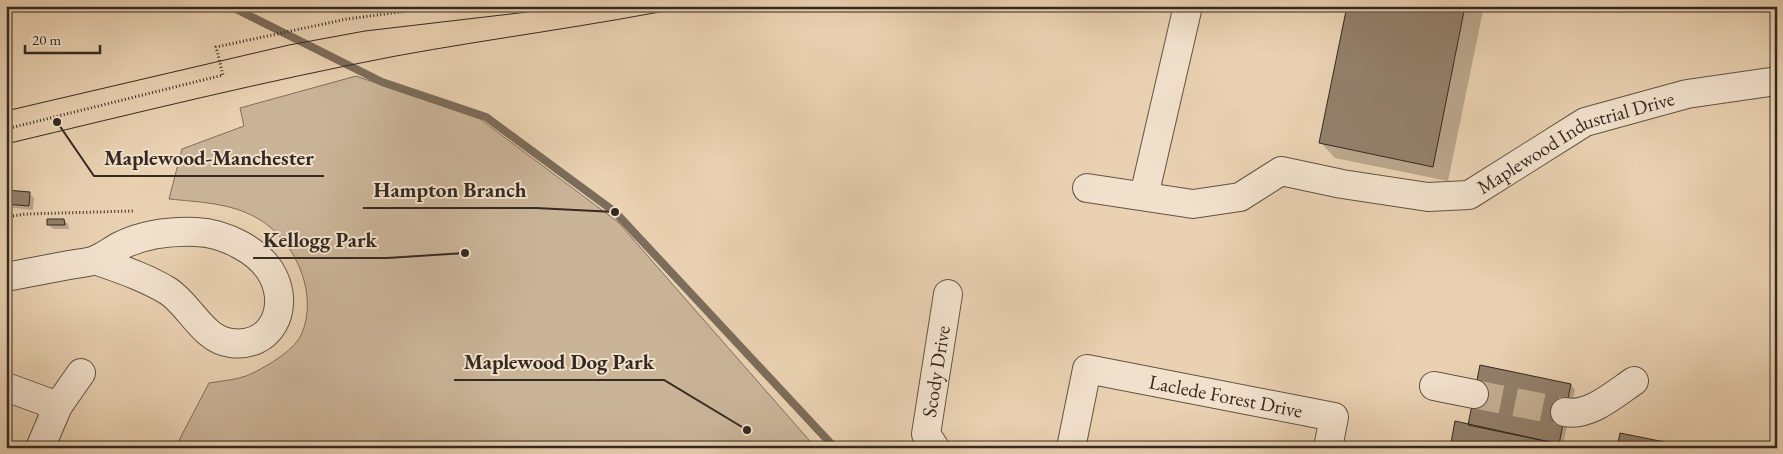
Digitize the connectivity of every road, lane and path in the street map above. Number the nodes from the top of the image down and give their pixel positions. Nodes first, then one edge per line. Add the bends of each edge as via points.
1 (446, 6) edge
2 (1188, 6) edge
3 (1777, 81) edge
4 (6, 129) edge
5 (1086, 188) dead end
6 (1144, 196) junction
7 (135, 211) dead end
8 (6, 217) edge
9 (94, 260) junction
10 (6, 277) edge
11 (948, 294) dead end
12 (81, 373) dead end
13 (1634, 382) dead end
14 (1434, 386) dead end
15 (6, 387) edge
16 (1474, 394) tunnel mouth
17 (58, 406) junction
18 (1565, 412) tunnel mouth
19 (40, 448) edge
20 (935, 448) edge
21 (1071, 448) edge
22 (1328, 448) edge

1 - 4 path via 347,19 216,47 223,75
2 - 6 street
3 - 6 street, Maplewood Industrial Drive via 1687,94 1586,122 1469,194 1428,196 1342,184 1281,171 1240,197 1193,204
5 - 6 street, Maplewood Industrial Drive
7 - 8 path
9 - 9 street via 169,292 215,338 230,343 250,342 266,335 277,317 280,297 274,276 259,258 238,243 218,236 164,232 122,244
9 - 10 street
11 - 20 street, Scody Drive via 926,434
12 - 17 street
13 - 18 street via 1586,410
14 - 16 street
15 - 17 street
17 - 19 street
21 - 22 street, Laclede Forest Drive via 1087,369 1334,417

